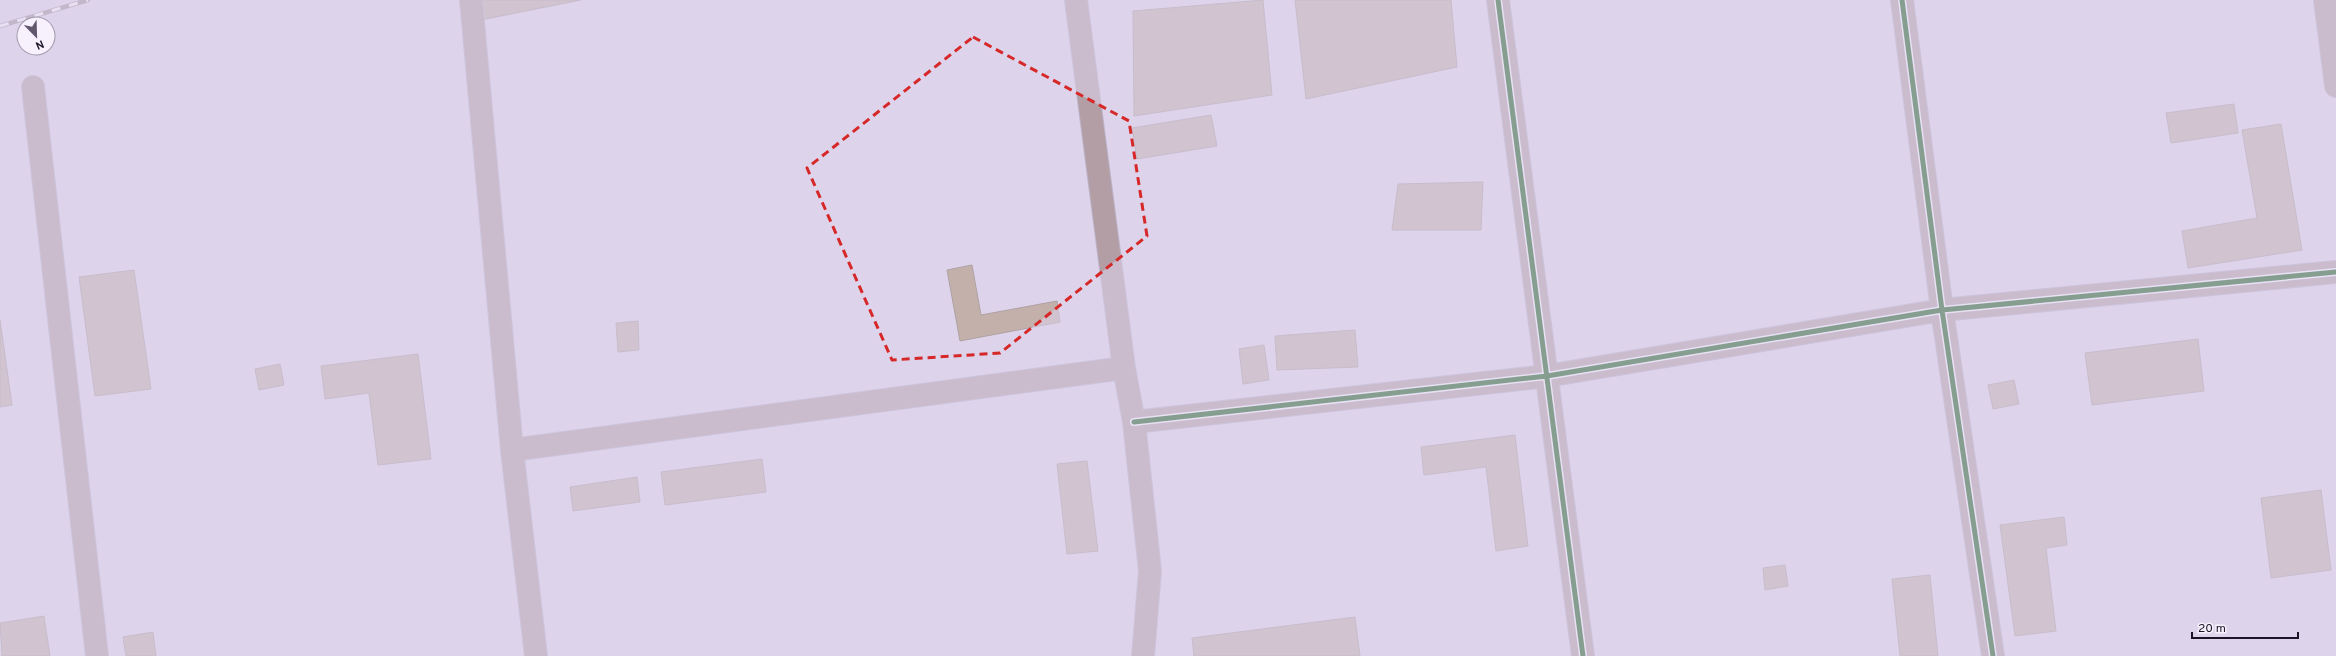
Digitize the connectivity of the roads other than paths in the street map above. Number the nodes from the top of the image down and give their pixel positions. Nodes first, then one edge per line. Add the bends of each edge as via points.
1 (471, 0) edge
2 (1076, 0) edge
3 (1498, 0) edge
4 (1902, 0) edge
5 (2325, 0) edge
6 (2336, 86) edge
7 (33, 87) dead end
8 (2336, 272) edge
9 (1942, 310) junction
10 (1124, 368) junction
11 (1547, 376) junction
12 (1134, 422) junction
13 (512, 450) junction
14 (98, 656) edge
15 (536, 656) edge
16 (1143, 656) edge
17 (1583, 656) edge
18 (1993, 656) edge

1 - 13 street
2 - 10 street
3 - 11 street
4 - 9 street
5 - 6 street
7 - 14 street
8 - 9 street
9 - 11 street
9 - 18 street
10 - 12 street
10 - 13 street
11 - 12 street
11 - 17 street
12 - 16 street via 1150,571
13 - 15 street

